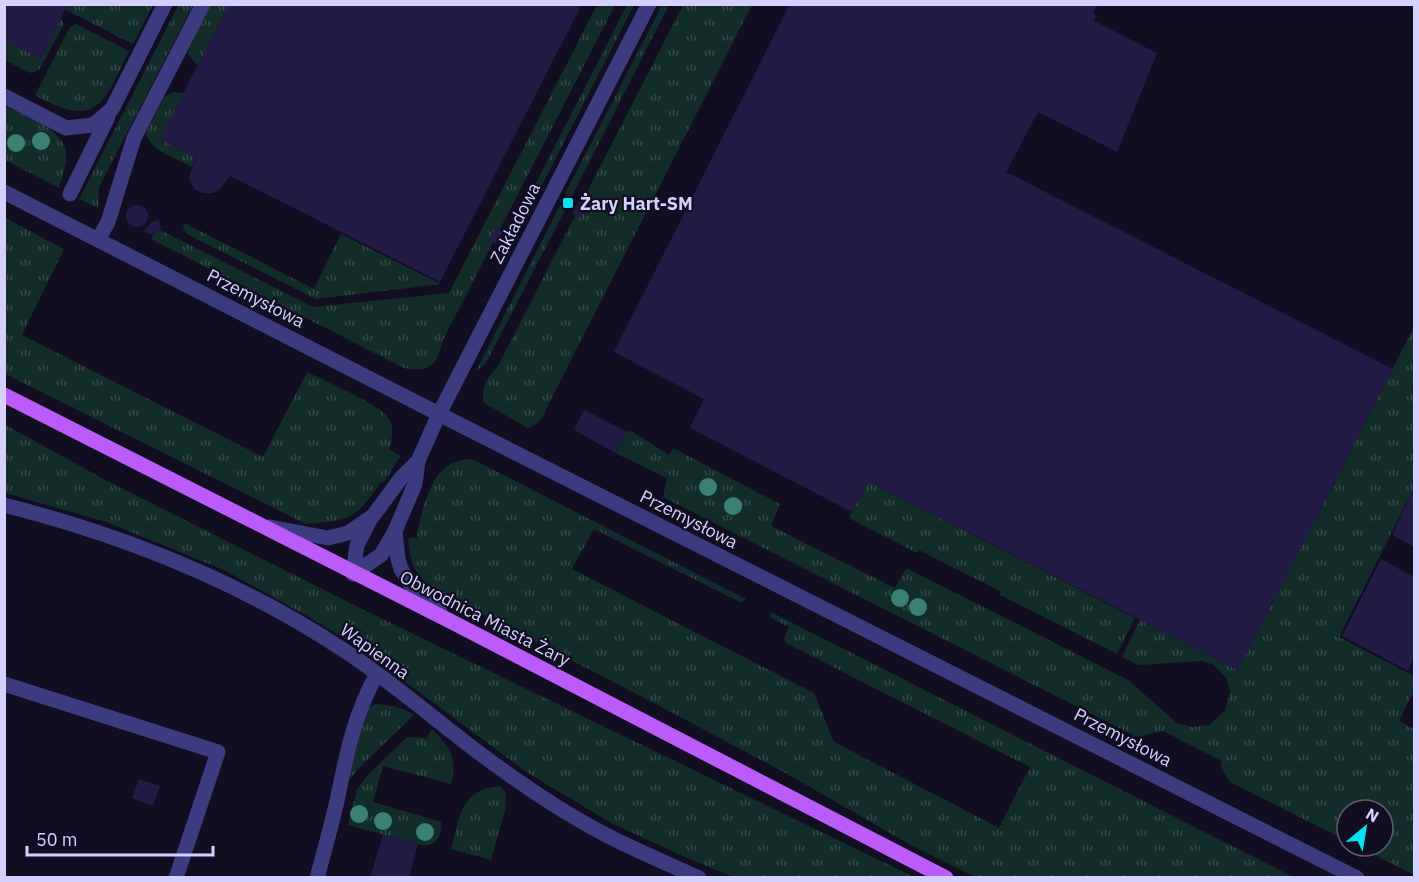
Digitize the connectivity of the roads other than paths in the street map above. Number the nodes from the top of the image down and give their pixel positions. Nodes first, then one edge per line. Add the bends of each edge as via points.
1 (165, 4) edge
2 (203, 4) edge
3 (649, 4) edge
4 (4, 96) edge
5 (112, 109) junction
6 (4, 192) edge
7 (70, 194) dead end
8 (98, 240) junction
9 (4, 396) edge
10 (439, 414) junction
11 (418, 461) junction
12 (4, 505) edge
13 (373, 516) junction
14 (258, 524) junction
15 (395, 531) junction
16 (353, 574) junction
17 (454, 623) junction
18 (377, 674) junction
19 (4, 684) edge
20 (176, 878) edge
21 (317, 878) edge
22 (699, 878) edge
23 (946, 878) edge
24 (1357, 878) edge

1 - 5 street
2 - 8 street via 134,138 108,222
3 - 10 street, Zakładowa
4 - 5 street via 66,128 93,126
5 - 7 street
6 - 8 street, Przemysłowa
8 - 10 street, Przemysłowa
9 - 14 main road, Obwodnica Miasta Żary
10 - 11 street, Zakładowa
10 - 24 street, Przemysłowa
11 - 13 street, Zakładowa
11 - 15 street, Zakładowa via 415,484
12 - 18 street, Wapienna via 99,532 185,564 272,608
13 - 14 street, Zakładowa via 348,533 328,538
13 - 16 street, Zakładowa via 357,546
14 - 16 main road, Obwodnica Miasta Żary
15 - 16 street, Zakładowa via 381,555
15 - 17 street via 398,559 407,579 421,597
16 - 17 main road, Obwodnica Miasta Żary
17 - 23 main road, Obwodnica Miasta Żary
18 - 21 street via 353,726
18 - 22 street, Wapienna via 486,759 558,807 608,836
19 - 20 street via 218,752

